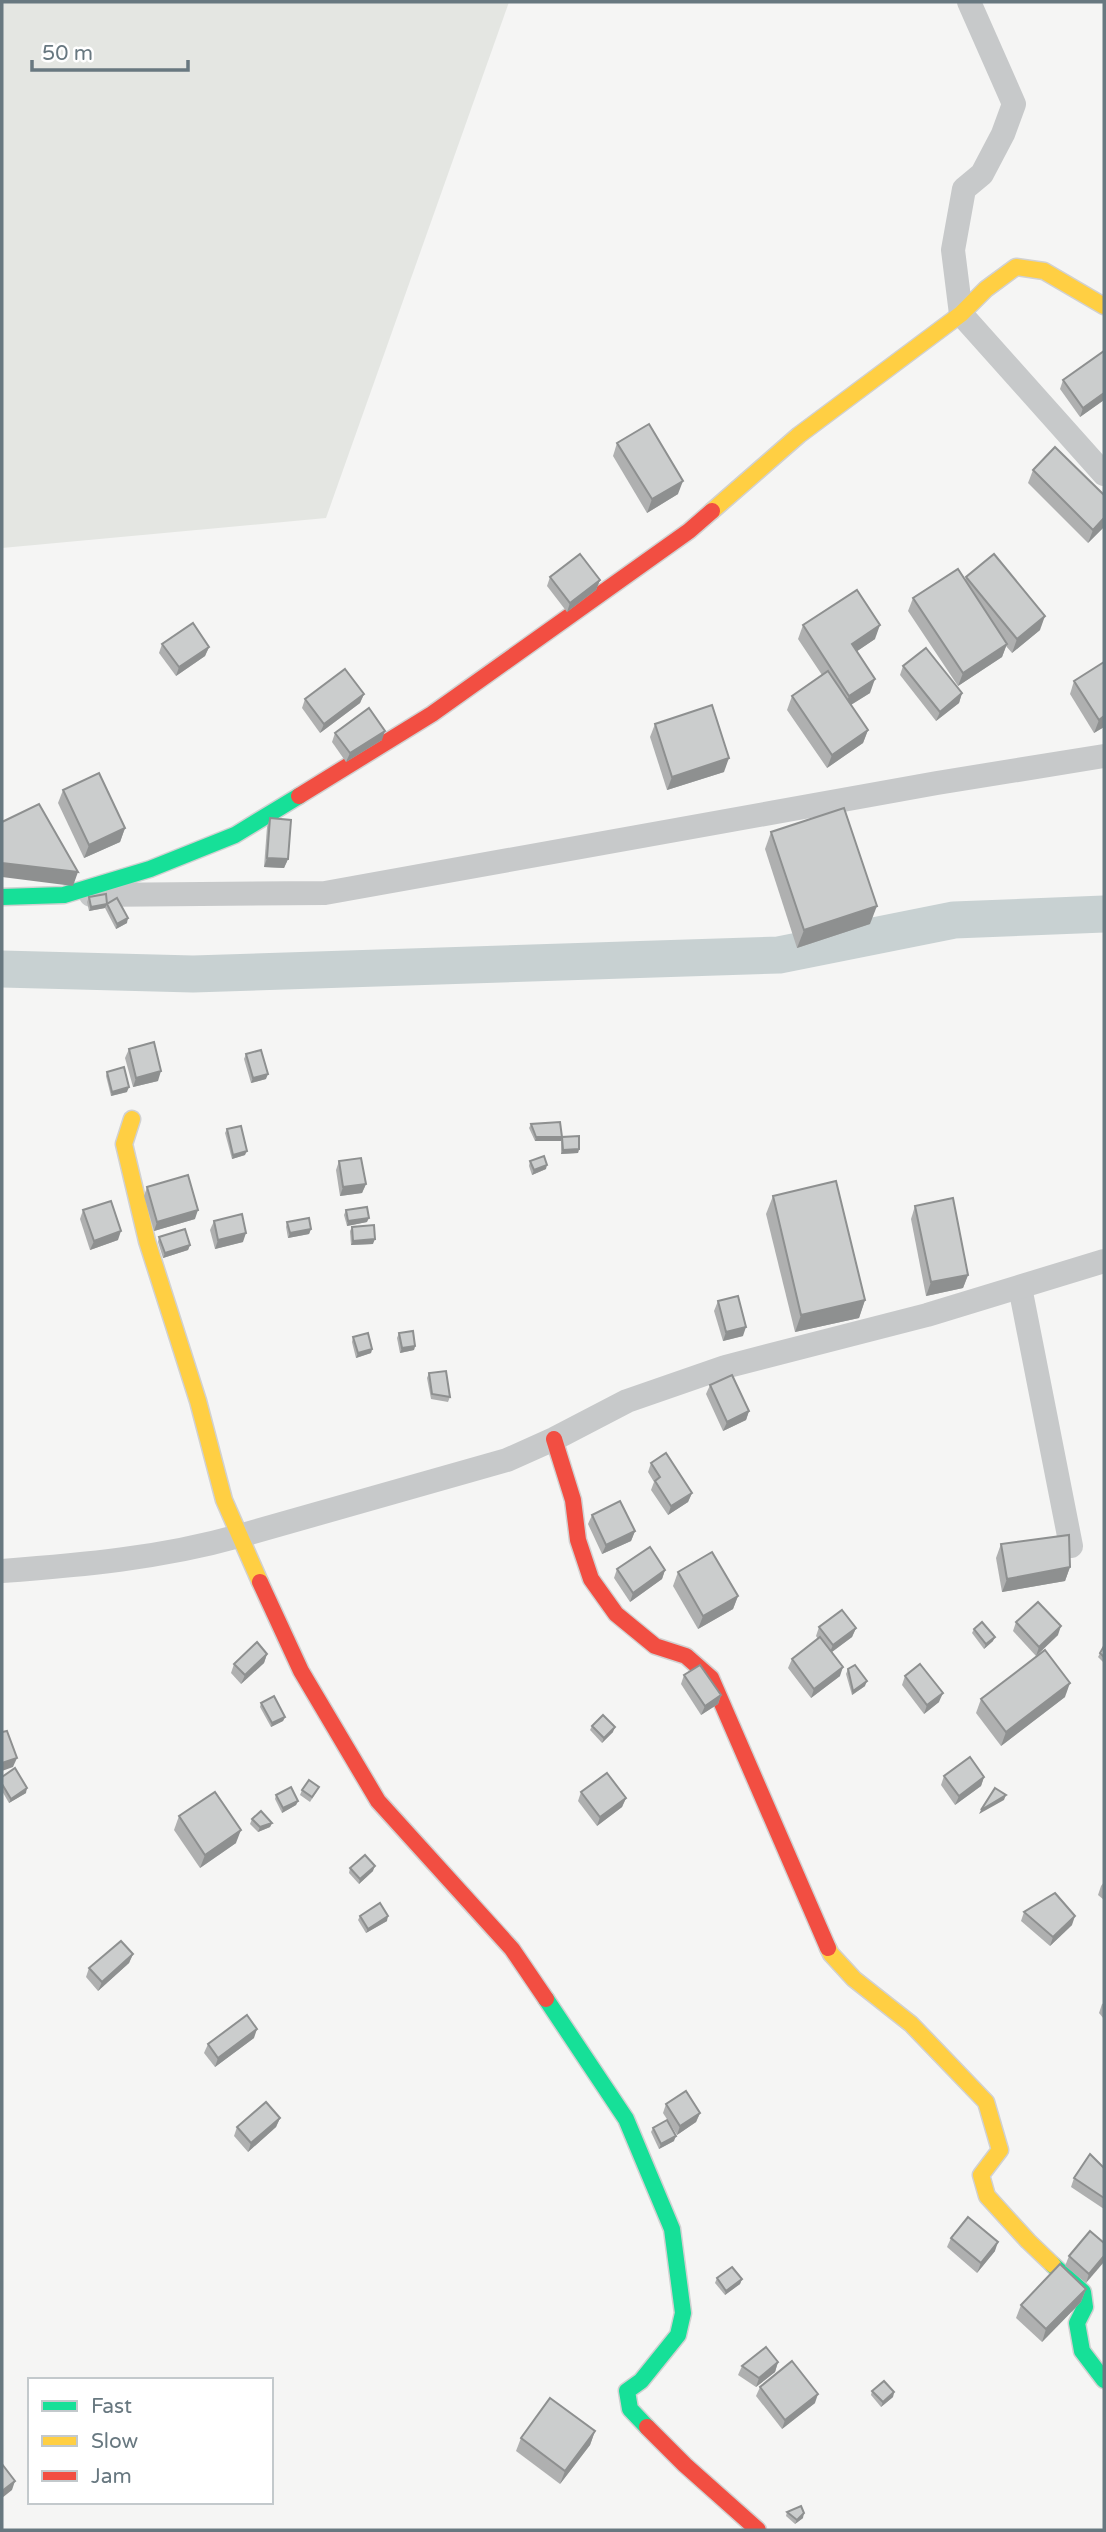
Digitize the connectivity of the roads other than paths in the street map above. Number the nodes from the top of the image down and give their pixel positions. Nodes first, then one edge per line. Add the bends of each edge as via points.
1 (969, 2) edge
2 (1104, 306) edge
3 (961, 314) junction
4 (1104, 474) edge
5 (1104, 756) edge
6 (64, 895) junction
7 (2, 897) edge
8 (132, 1119) dead end
9 (1104, 1261) edge
10 (1020, 1287) junction
11 (554, 1439) junction
12 (239, 1536) junction
13 (1071, 1546) edge
14 (2, 1571) edge
15 (1104, 2380) edge
16 (758, 2530) edge

1 - 3 street via 1014,104 982,174 964,189 953,250
2 - 3 street via 1044,271 1016,267
3 - 4 street
3 - 6 street via 799,435 689,531 432,714 235,835 150,869
5 - 6 street via 325,894
6 - 7 street
8 - 12 street via 124,1144 147,1241 224,1500
9 - 10 street
10 - 11 street via 725,1367 628,1401
10 - 13 street
11 - 12 street via 507,1460
11 - 15 street via 591,1579 616,1614 635,1630 655,1646 686,1656 711,1678 831,1954 854,1979 911,2024 986,2102 1000,2150 981,2175 986,2196 1083,2292 1084,2307 1077,2323 1082,2351
12 - 14 street via 199,1548 86,1565
12 - 16 street via 301,1671 378,1801 512,1950 626,2119 672,2229 683,2313 678,2335 662,2357 626,2391 630,2409

